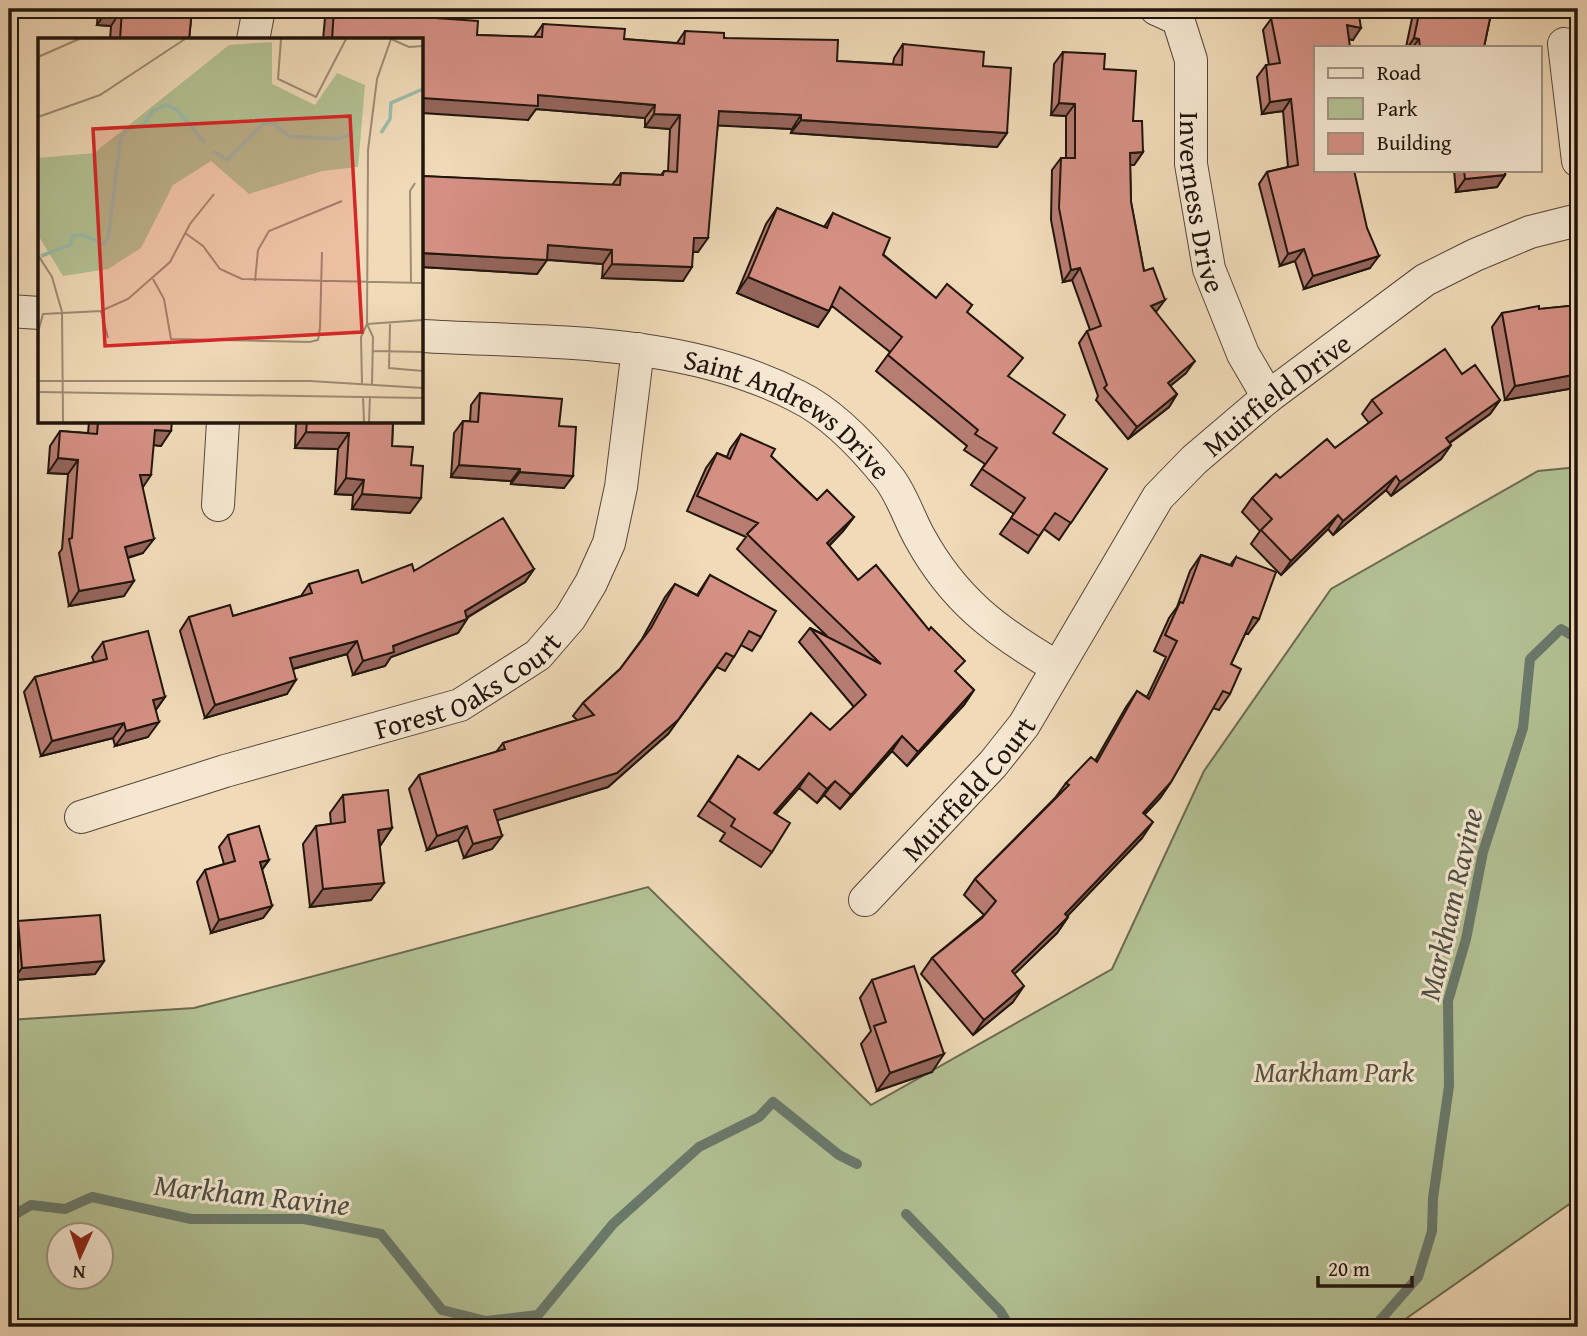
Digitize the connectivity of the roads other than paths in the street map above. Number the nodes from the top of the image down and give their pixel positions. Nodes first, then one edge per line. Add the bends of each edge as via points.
1 (260, 9) edge
2 (1156, 9) edge
3 (253, 38) edge
4 (1564, 44) dead end
5 (1578, 161) edge
6 (1578, 220) edge
7 (9, 311) edge
8 (38, 313) edge
9 (424, 336) edge
10 (638, 349) junction
11 (1268, 397) junction
12 (223, 424) edge
13 (218, 505) dead end
14 (1057, 667) junction
15 (81, 817) dead end
16 (865, 900) dead end

1 - 3 street
2 - 11 street, Inverness Drive via 1178,19 1191,60 1191,164 1209,269 1243,354
4 - 5 street
6 - 11 street, Muirfield Drive via 1530,232 1425,280
7 - 8 street
9 - 10 street, Saint Andrews Drive
10 - 14 street, Saint Andrews Drive via 720,366 798,396 839,426 890,479 947,581 981,617
10 - 15 street, Forest Oaks Court via 621,487 609,543 570,618 538,655 460,705
11 - 14 street, Muirfield Drive via 1158,497
12 - 13 street
14 - 16 street, Muirfield Court via 1024,724 993,764

